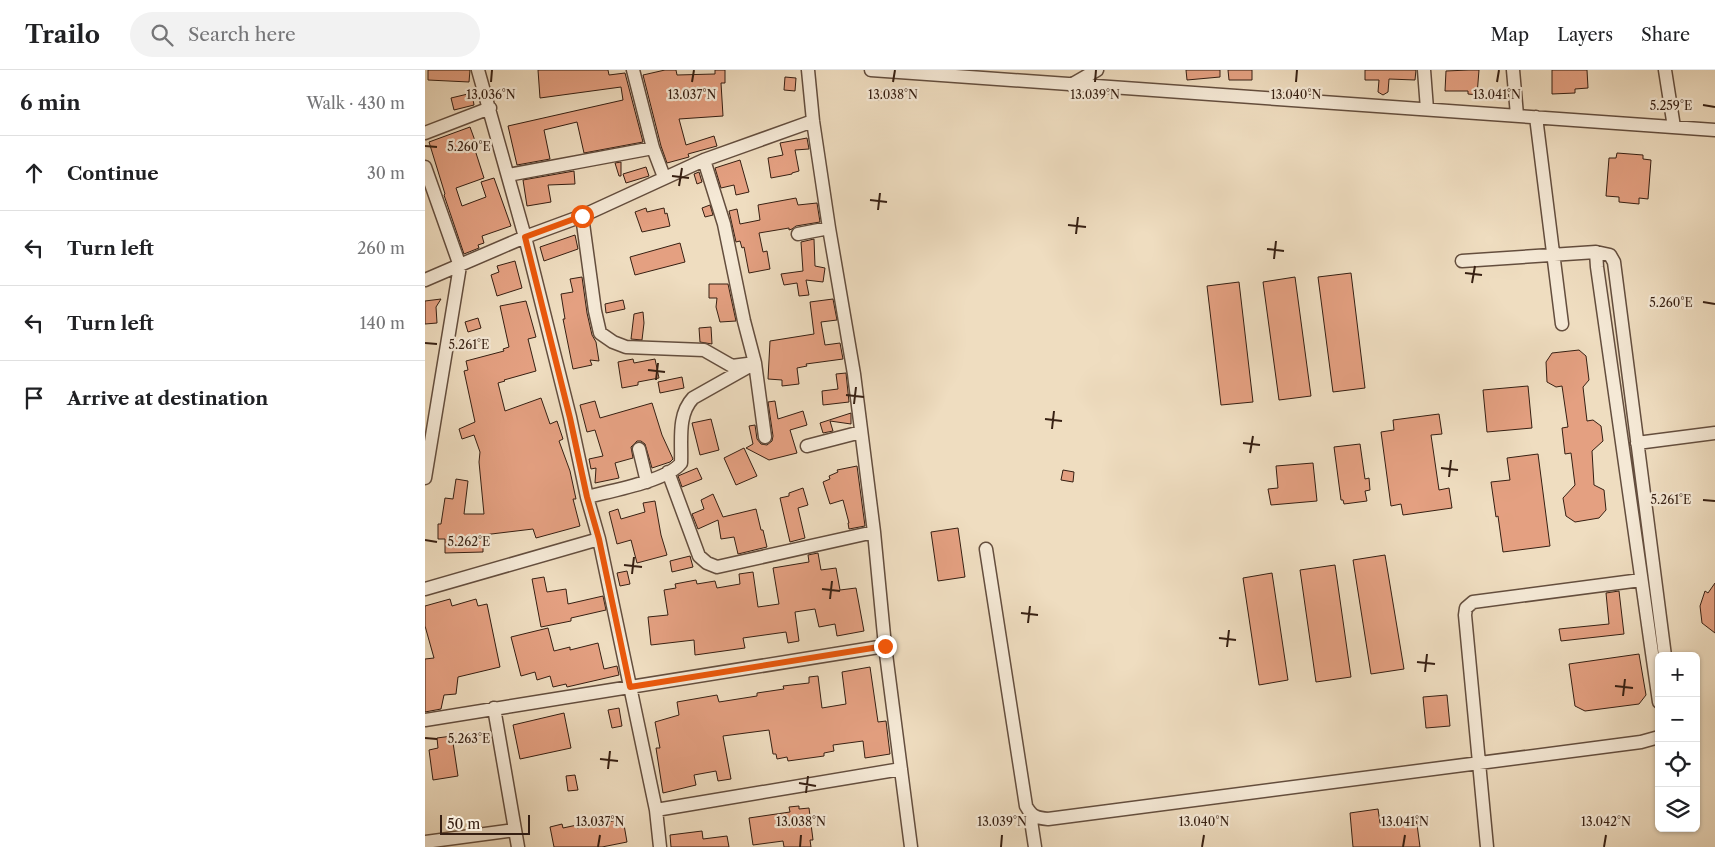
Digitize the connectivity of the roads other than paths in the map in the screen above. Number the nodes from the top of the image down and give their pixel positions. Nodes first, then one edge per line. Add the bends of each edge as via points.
1 (478, 70) edge
2 (633, 70) edge
3 (808, 70) edge
4 (871, 70) edge
5 (1097, 70) edge
6 (1424, 70) edge
7 (1513, 70) edge
8 (1665, 70) edge
9 (924, 72) edge
10 (1070, 85) junction
11 (490, 108) junction
12 (1427, 109) junction
13 (1517, 115) junction
14 (1536, 117) junction
15 (813, 121) junction
16 (1674, 126) junction
17 (1715, 130) edge
18 (425, 133) edge
19 (653, 148) junction
20 (704, 160) junction
21 (425, 167) edge
22 (508, 175) junction
23 (664, 177) junction
24 (582, 216) junction
25 (829, 228) junction
26 (798, 234) dead end
27 (525, 237) junction
28 (1596, 252) junction
29 (1553, 255) junction
30 (1462, 261) dead end
31 (460, 266) junction
32 (425, 280) edge
33 (1563, 324) dead end
34 (755, 363) junction
35 (861, 432) junction
36 (1715, 433) edge
37 (765, 436) dead end
38 (1637, 443) junction
39 (807, 446) dead end
40 (639, 449) dead end
41 (668, 472) junction
42 (425, 478) edge
43 (647, 482) junction
44 (587, 497) junction
45 (874, 532) junction
46 (599, 539) junction
47 (986, 550) dead end
48 (1641, 580) junction
49 (425, 588) edge
50 (885, 646) junction
51 (1664, 652) edge
52 (630, 687) junction
53 (1658, 697) edge
54 (494, 708) junction
55 (425, 720) edge
56 (1655, 738) edge
57 (1479, 763) junction
58 (901, 769) junction
59 (656, 810) junction
60 (1030, 814) junction
61 (515, 830) junction
62 (425, 842) edge
63 (518, 847) edge
64 (659, 847) edge
65 (911, 847) edge
66 (1035, 847) edge
67 (1487, 847) edge

1 - 11 street
2 - 19 street
3 - 15 street
4 - 9 street
5 - 10 street
6 - 12 street
7 - 13 street
8 - 16 street
9 - 10 street
10 - 12 street
11 - 18 street
11 - 22 street
12 - 13 street
13 - 14 street
14 - 16 street
14 - 29 street
15 - 20 street
15 - 25 street
16 - 17 street
19 - 22 street
19 - 23 street
20 - 23 street
20 - 34 street via 725,224
21 - 31 street
22 - 27 street
23 - 24 street
24 - 27 street
24 - 34 street via 600,333 626,346 704,350 732,366
25 - 26 street
25 - 35 street
27 - 31 street
27 - 44 street
28 - 29 street
28 - 38 street via 1610,255 1614,262
28 - 48 street
29 - 30 street
29 - 33 street
31 - 32 street
31 - 42 street
34 - 37 street
34 - 41 street via 687,404 683,413 681,463
35 - 39 street
35 - 45 street
36 - 38 street
38 - 51 street
40 - 43 street
41 - 43 street
41 - 45 street via 699,556 717,567
43 - 44 street
44 - 46 street
45 - 50 street
46 - 49 street
46 - 52 street
47 - 60 street via 1026,806
48 - 53 street
48 - 57 street via 1473,602 1466,608
50 - 52 street
50 - 58 street
52 - 54 street
52 - 59 street
54 - 55 street
54 - 61 street
56 - 57 street
57 - 60 street via 1049,819
57 - 67 street
58 - 59 street
58 - 65 street
59 - 64 street
60 - 66 street
61 - 62 street
61 - 63 street

